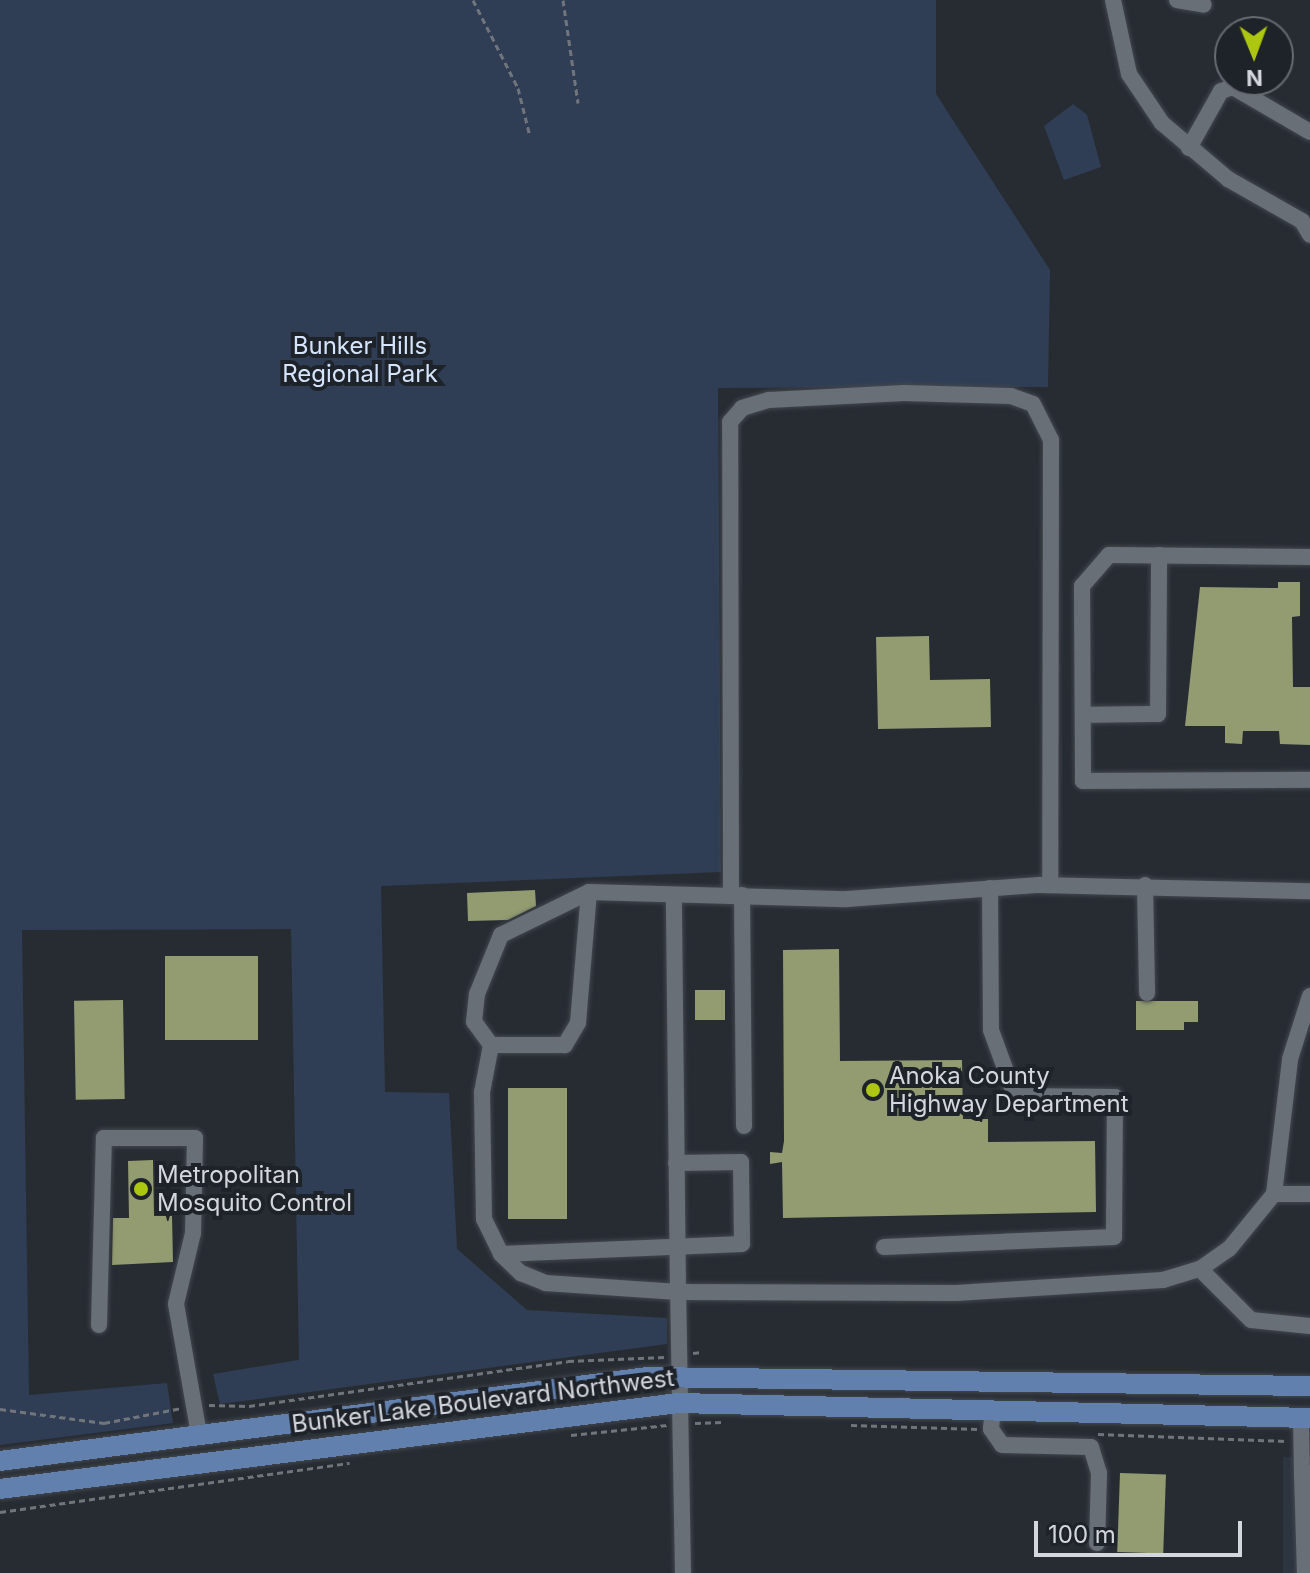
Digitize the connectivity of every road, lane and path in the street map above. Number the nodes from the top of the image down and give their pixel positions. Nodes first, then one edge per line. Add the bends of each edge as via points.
1 (473, 0) edge
2 (563, 0) edge
3 (1113, 0) edge
4 (1177, 0) edge
5 (1204, 5) dead end
6 (578, 103) dead end
7 (1310, 132) edge
8 (530, 136) dead end
9 (1189, 148) junction
10 (1307, 221) edge
11 (1159, 555) junction
12 (1310, 557) edge
13 (1083, 715) junction
14 (1310, 780) edge
15 (1050, 885) junction
16 (1145, 885) junction
17 (990, 888) junction
18 (1310, 891) edge
19 (589, 892) junction
20 (736, 895) junction
21 (674, 897) junction
22 (1147, 993) dead end
23 (1310, 996) edge
24 (491, 1045) junction
25 (744, 1126) dead end
26 (676, 1163) junction
27 (1274, 1194) junction
28 (1310, 1194) edge
29 (677, 1245) junction
30 (884, 1247) dead end
31 (501, 1254) junction
32 (1200, 1269) junction
33 (678, 1292) junction
34 (99, 1325) dead end
35 (1310, 1326) edge
36 (653, 1358) dead end
37 (678, 1376) junction
38 (1310, 1386) edge
39 (678, 1403) junction
40 (204, 1405) dead end
41 (185, 1407) dead end
42 (0, 1409) edge
43 (993, 1409) junction
44 (1306, 1418) edge
45 (659, 1426) dead end
46 (199, 1434) junction
47 (1091, 1434) dead end
48 (565, 1436) dead end
49 (1292, 1441) dead end
50 (0, 1461) edge
51 (367, 1461) dead end
52 (1306, 1474) edge
53 (0, 1489) edge
54 (0, 1512) edge
55 (1097, 1543) dead end
56 (683, 1573) edge
57 (1305, 1573) edge

1 - 8 path via 518,88
2 - 6 path
3 - 9 street via 1129,74
4 - 5 street
7 - 9 street via 1233,87 1221,91
9 - 10 street
11 - 12 street
11 - 13 street via 1109,555 1086,574
11 - 13 street via 1158,714
13 - 14 street via 1083,781
15 - 16 street
15 - 17 street
15 - 20 street via 1051,440 1033,404 1011,396 904,393 769,400 742,408 730,422
16 - 18 street
16 - 22 street
17 - 20 street via 879,898
17 - 30 street via 991,1030 1015,1096 1115,1097 1114,1237
19 - 21 street
19 - 24 street via 501,935 477,994 474,1022
19 - 24 street via 578,1023 565,1045
20 - 21 street
20 - 25 street
21 - 26 street
23 - 27 street via 1290,1059
24 - 31 street via 482,1092 484,1219
26 - 29 street
26 - 29 street via 741,1162 742,1244
27 - 28 street
27 - 32 street via 1229,1249
29 - 31 street
29 - 33 street
31 - 33 street via 521,1273 546,1283
32 - 33 street via 1163,1280 956,1293
32 - 35 street via 1251,1320
33 - 37 street
34 - 46 street via 104,1138 195,1138 193,1233 176,1304
36 - 40 path via 568,1361 249,1406
37 - 38 main road
37 - 39 street
37 - 46 main road via 455,1397
39 - 43 main road, Bunker Lake Boulevard Northwest
39 - 53 main road, Bunker Lake Boulevard Northwest via 523,1417
39 - 56 street
41 - 42 path via 104,1423
43 - 44 main road, Bunker Lake Boulevard Northwest
43 - 55 street via 991,1429 1002,1445 1091,1447 1099,1473
44 - 52 street
45 - 48 path
46 - 50 main road
47 - 49 path
51 - 54 path
52 - 57 street

